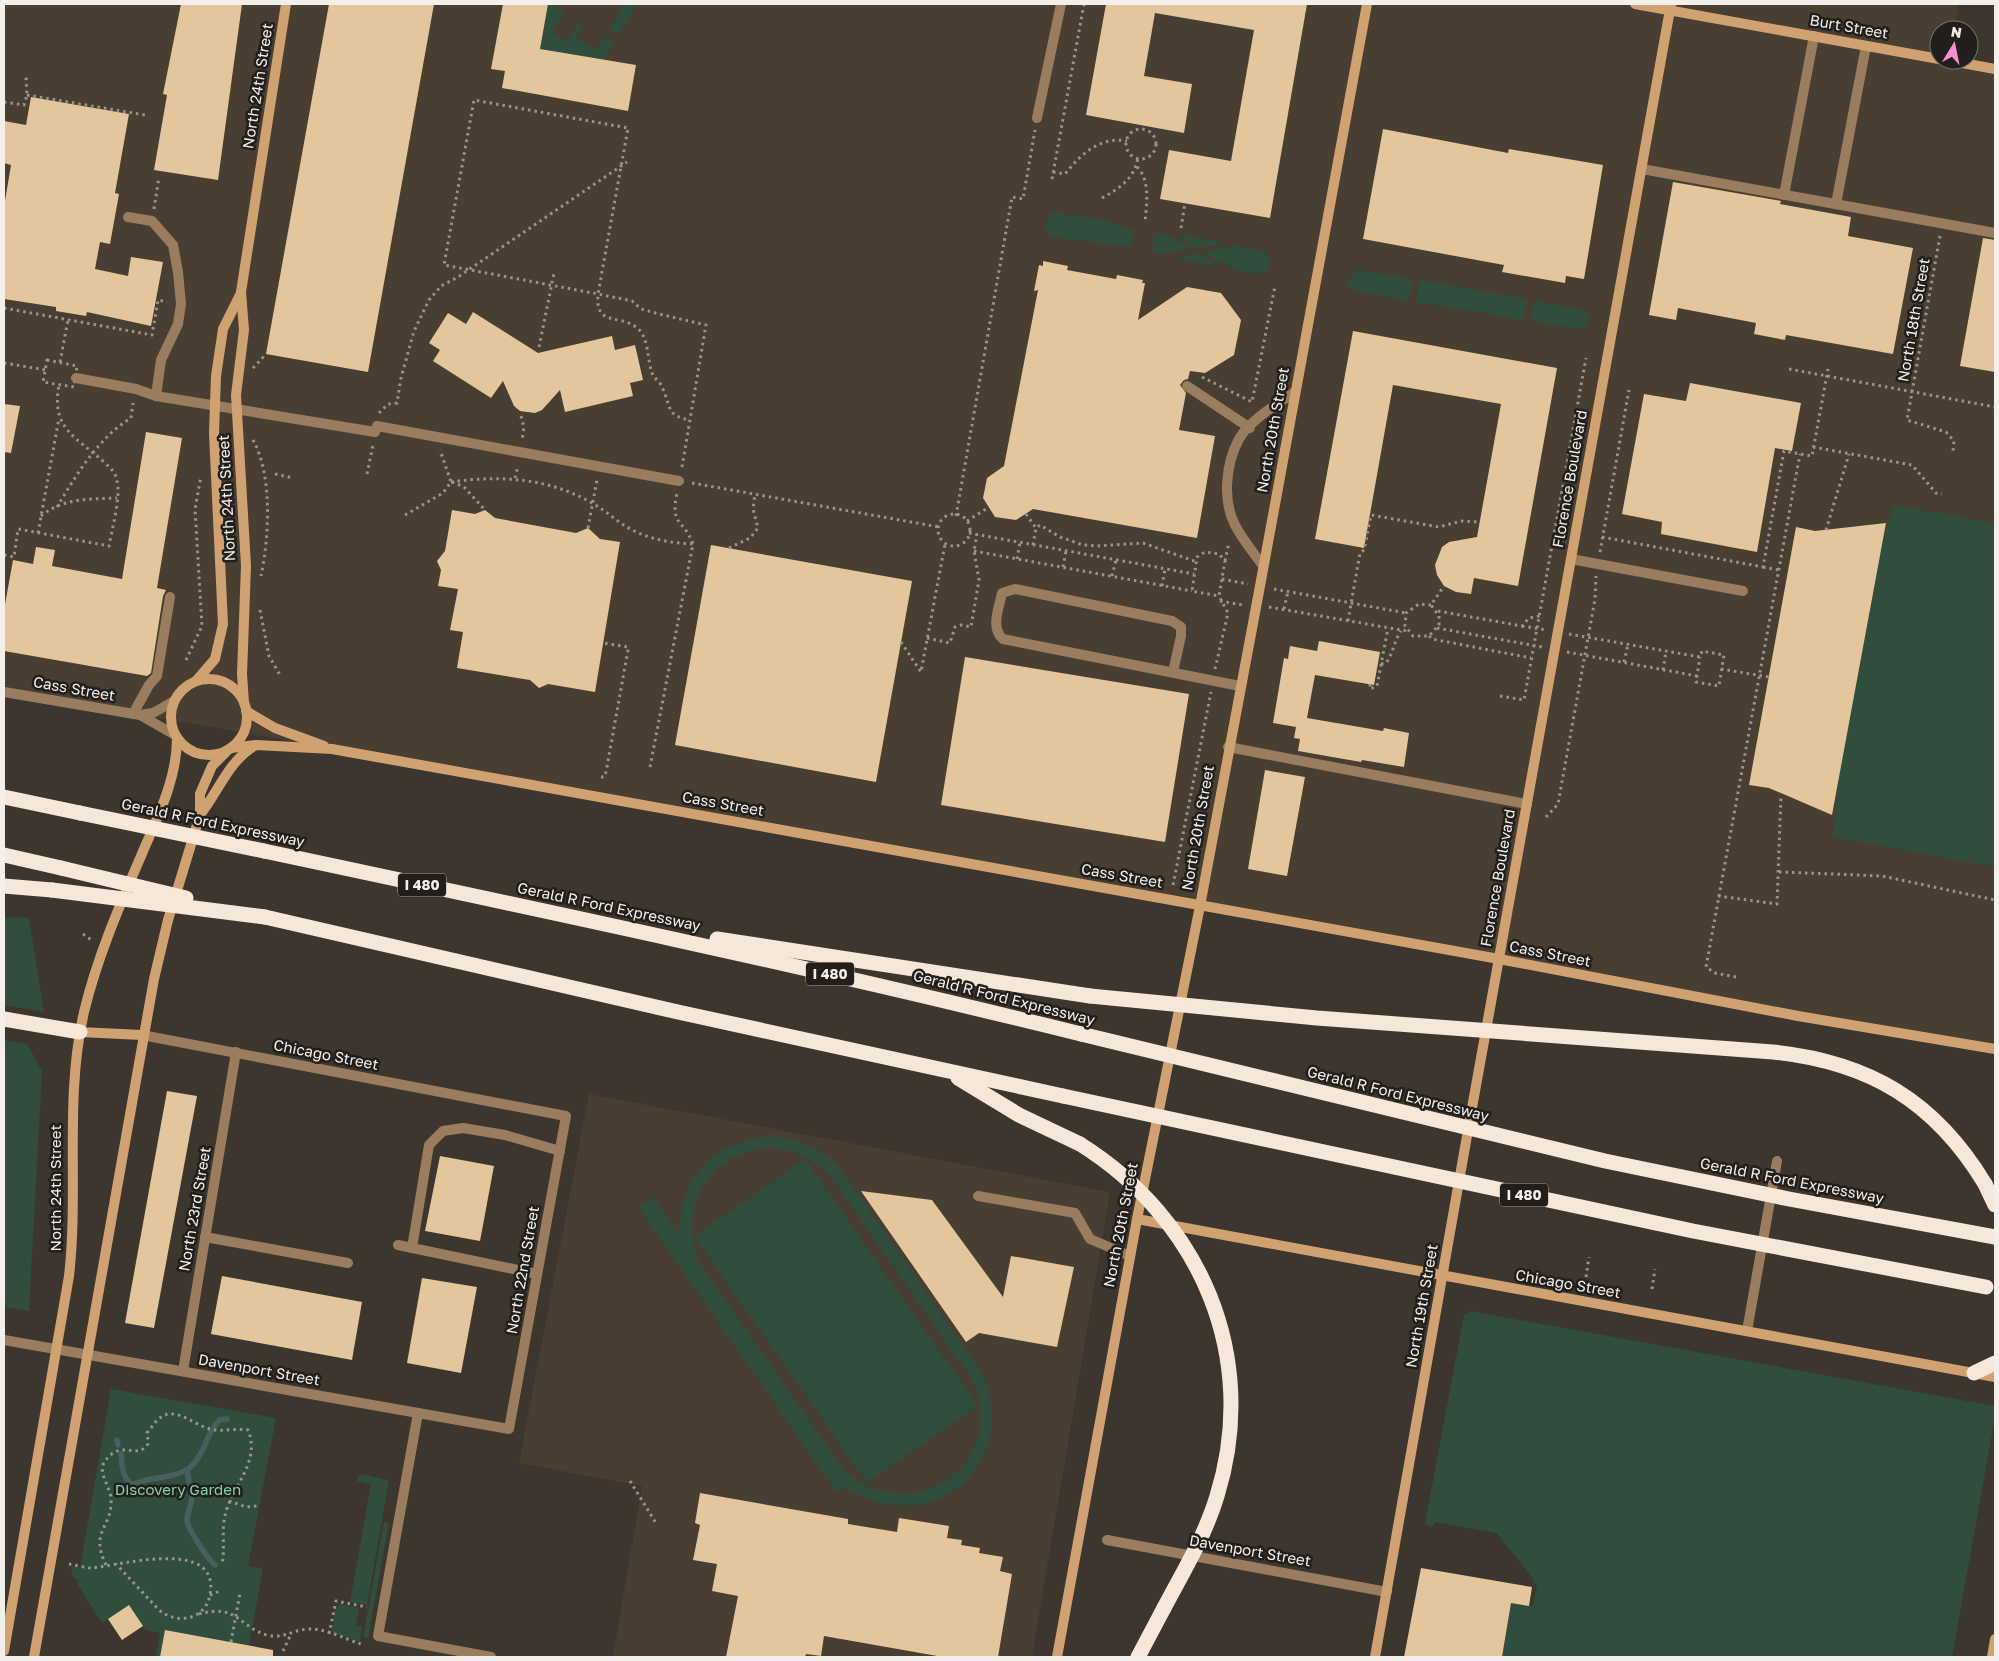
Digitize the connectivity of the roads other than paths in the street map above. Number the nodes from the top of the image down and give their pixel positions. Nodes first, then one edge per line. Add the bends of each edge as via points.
1 (286, 4) edge
2 (1061, 4) edge
3 (1366, 4) edge
4 (1636, 4) edge
5 (1671, 7) edge
6 (1814, 36) junction
7 (1866, 46) junction
8 (1929, 57) edge
9 (1979, 66) edge
10 (1995, 69) edge
11 (1037, 118) road end
12 (1642, 169) junction
13 (1784, 195) junction
14 (1836, 204) junction
15 (128, 217) dead end
16 (1995, 233) edge
17 (241, 292) junction
18 (76, 378) road end
19 (1187, 386) dead end
20 (1295, 392) junction
21 (156, 396) junction
22 (215, 406) junction
23 (237, 410) junction
24 (1250, 428) junction
25 (679, 481) road end
26 (1571, 559) junction
27 (1263, 566) junction
28 (1744, 591) dead end
29 (170, 597) dead end
30 (1173, 672) junction
31 (196, 681) junction
32 (1240, 686) junction
33 (4, 692) edge
34 (174, 701) junction
35 (245, 707) junction
36 (137, 715) junction
37 (176, 736) junction
38 (256, 745) junction
39 (1228, 747) junction
40 (332, 749) junction
41 (228, 750) junction
42 (4, 797) edge
43 (1527, 804) junction
44 (200, 815) junction
45 (4, 855) edge
46 (4, 886) edge
47 (1200, 906) junction
48 (265, 917) junction
49 (580, 918) junction
50 (1499, 959) junction
51 (4, 1019) edge
52 (80, 1032) junction
53 (142, 1035) junction
54 (1995, 1049) edge
55 (236, 1052) junction
56 (948, 1072) junction
57 (566, 1116) joint
58 (560, 1151) junction
59 (1777, 1161) dead end
60 (978, 1196) dead end
61 (1995, 1205) edge
62 (1136, 1219) junction
63 (205, 1237) junction
64 (1995, 1237) edge
65 (398, 1245) dead end
66 (412, 1248) junction
67 (1130, 1256) junction
68 (348, 1264) dead end
69 (537, 1274) junction
70 (1442, 1276) junction
71 (1992, 1288) edge
72 (1747, 1331) junction
73 (4, 1340) edge
74 (57, 1349) junction
75 (87, 1355) junction
76 (1995, 1363) edge
77 (183, 1372) junction
78 (1974, 1373) junction
79 (1995, 1377) edge
80 (418, 1413) junction
81 (509, 1429) joint
82 (1107, 1540) dead end
83 (1388, 1592) junction
84 (1150, 1636) junction
85 (1995, 1639) edge
86 (4, 1651) edge
87 (34, 1657) edge
88 (491, 1657) edge
89 (1057, 1657) edge
90 (1138, 1657) edge
91 (1146, 1657) edge
92 (1375, 1657) edge
93 (1992, 1657) edge

1 - 17 main road, North 24th Street
2 - 11 street
3 - 20 main road, North 20th Street
4 - 5 main road, Burt Street
5 - 6 main road, Burt Street
5 - 12 main road, Florence Boulevard
6 - 7 main road, Burt Street
6 - 13 street
7 - 8 main road, Burt Street
7 - 14 street
9 - 10 main road
12 - 13 street
12 - 26 main road, Florence Boulevard
13 - 14 street
14 - 16 street
15 - 21 street via 152,221 173,245 181,304 178,324 161,360
17 - 22 main road, North 24th Street via 223,329
17 - 23 main road, North 24th Street via 244,330 237,381
18 - 21 street
19 - 24 street
20 - 24 street
20 - 27 main road, North 20th Street
21 - 22 street
22 - 23 street
22 - 31 main road, North 24th Street via 223,624 215,659
23 - 25 street via 438,437
23 - 35 main road, North 24th Street via 246,566 242,674
24 - 27 street via 1240,438 1234,454 1228,473 1228,496 1235,527
26 - 28 street
26 - 43 main road, Florence Boulevard
27 - 32 main road, North 20th Street
29 - 36 street via 157,676 149,685
30 - 30 street via 1003,639 996,626 1002,593 1015,589 1172,621 1181,627
30 - 32 street
31 - 34 main road
31 - 35 main road via 219,681 238,693
32 - 39 main road, North 20th Street
33 - 36 street, Cass Street
34 - 36 street, Cass Street via 153,712
34 - 37 main road via 171,712
35 - 40 main road via 275,728
35 - 41 main road via 244,732
36 - 37 street, Cass Street
37 - 41 main road via 184,746 198,754 215,755
37 - 52 main road, North 24th Street via 177,754 168,789 111,926
38 - 40 main road
38 - 41 main road
38 - 44 main road via 234,764
39 - 43 street
39 - 47 main road, North 20th Street
40 - 47 main road, Cass Street
41 - 44 main road via 206,775 200,794
42 - 49 highway, Gerald R Ford Expressway / I 480, bridge
43 - 50 main road, Florence Boulevard
44 - 53 main road via 168,920
45 - 48 highway, I 480, bridge
46 - 48 highway, bridge
47 - 50 main road, Cass Street
47 - 62 main road, North 20th Street
48 - 56 highway, I 480
49 - 61 highway, bridge via 1090,996 1317,1018 1773,1052 1826,1060 1876,1078 1924,1111 1957,1143
49 - 64 highway, Gerald R Ford Expressway / I 480, bridge via 871,984 1605,1161
50 - 54 main road, Cass Street via 1798,1016
50 - 70 main road, North 19th Street
51 - 52 highway
52 - 53 main road, Chicago Street
52 - 74 main road, North 24th Street via 71,1112 72,1250
53 - 55 street, Chicago Street
53 - 75 main road
55 - 57 street, Chicago Street
55 - 63 street, North 23rd Street
56 - 71 highway, I 480, bridge via 1702,1233
56 - 84 highway, bridge via 1019,1115 1080,1144 1110,1164 1167,1220 1196,1265 1214,1305 1230,1379 1231,1412 1224,1474 1206,1528
57 - 58 street, North 22nd Street
58 - 66 street via 505,1135 463,1128 443,1131 429,1145
58 - 69 street, North 22nd Street
59 - 72 street
60 - 67 street via 1075,1213 1090,1239
62 - 67 main road, North 20th Street
62 - 70 main road, Chicago Street
63 - 68 street
63 - 77 street, North 23rd Street
65 - 66 street
66 - 69 street
67 - 89 main road, North 20th Street
69 - 81 street, North 22nd Street
70 - 72 main road, Chicago Street
70 - 83 main road, North 19th Street
72 - 78 main road, Chicago Street
73 - 74 street, Davenport Street
74 - 75 street, Davenport Street
74 - 86 main road, North 24th Street
75 - 77 street, Davenport Street
75 - 87 main road
76 - 78 highway
77 - 80 street, Davenport Street
78 - 79 main road, Chicago Street
80 - 81 street, Davenport Street
80 - 88 street via 378,1636
82 - 83 street, Davenport Street
83 - 92 main road, North 19th Street
84 - 90 highway
84 - 91 highway
85 - 93 main road

